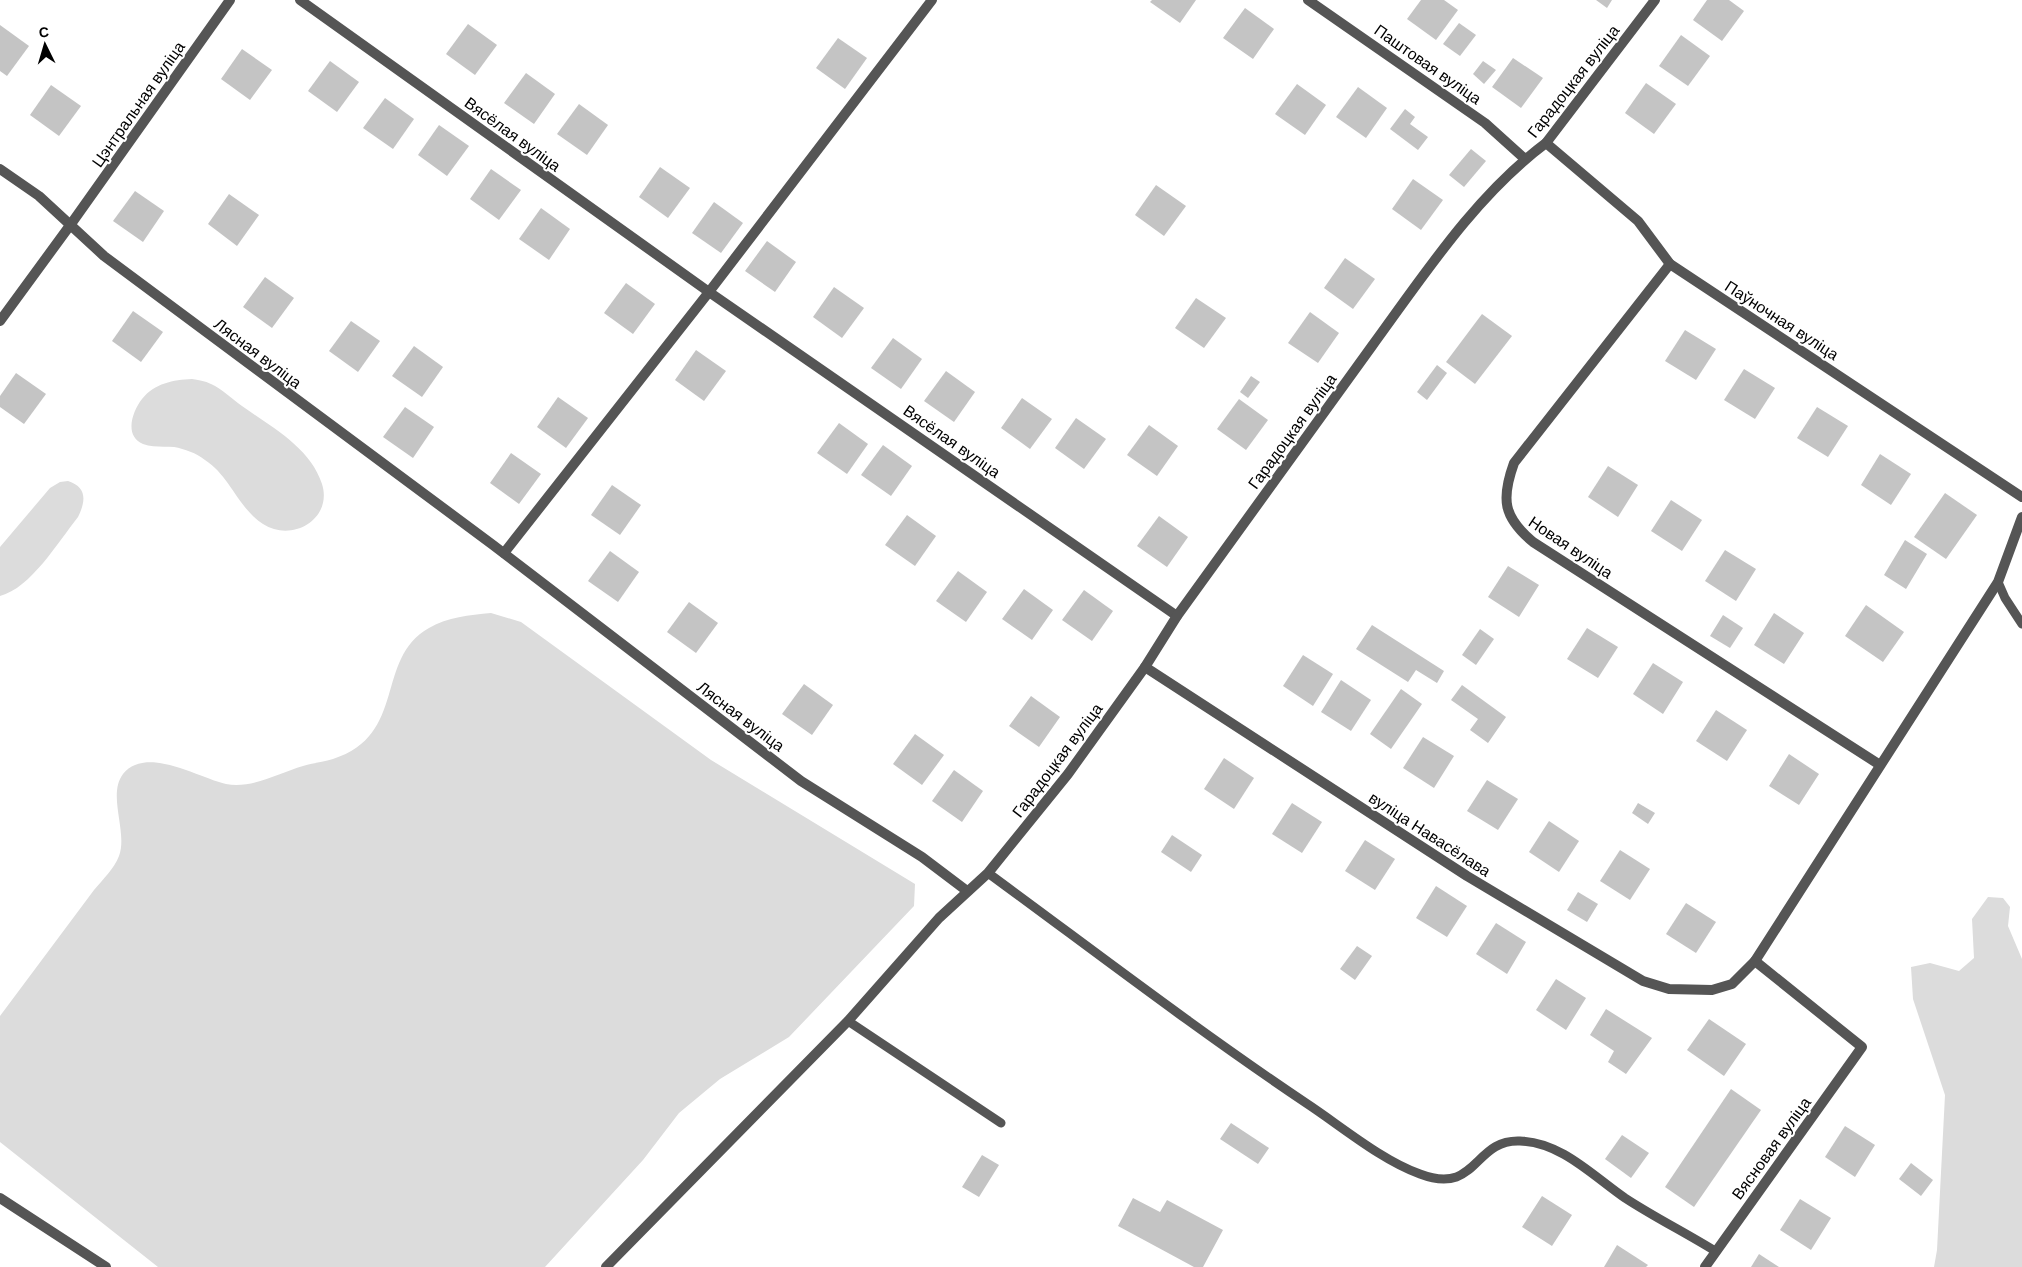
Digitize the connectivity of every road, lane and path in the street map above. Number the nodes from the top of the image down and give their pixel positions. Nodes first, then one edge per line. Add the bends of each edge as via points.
1 (230, 0) edge
2 (300, 0) edge
3 (932, 0) edge
4 (1308, 0) edge
5 (1655, 0) edge
6 (1546, 143) junction
7 (1526, 159) junction
8 (0, 169) edge
9 (71, 224) junction
10 (1670, 264) junction
11 (709, 292) junction
12 (0, 321) edge
13 (2022, 497) edge
14 (2022, 517) edge
15 (504, 553) junction
16 (1998, 582) junction
17 (1177, 616) junction
18 (2022, 624) edge
19 (1145, 667) junction
20 (1880, 765) junction
21 (988, 873) junction
22 (967, 891) junction
23 (1755, 961) junction
24 (848, 1020) junction
25 (1002, 1123) dead end
26 (0, 1198) edge
27 (1716, 1251) junction
28 (106, 1267) edge
29 (606, 1267) edge
30 (1705, 1267) edge

1 - 9 street, Цэнтральная вуліца
2 - 11 street, Вясёлая вуліца
3 - 11 street
4 - 7 street, Паштовая вуліца via 1485,123
5 - 6 street, Гарадоцкая вуліца
6 - 7 street, Гарадоцкая вуліца
6 - 10 street, Паўночная вуліца via 1638,221
7 - 17 street, Гарадоцкая вуліца via 1491,193 1441,252
8 - 9 street, Лясная вуліца via 39,196
9 - 12 street, Цэнтральная вуліца
9 - 15 street, Лясная вуліца via 104,256
10 - 13 street, Паўночная вуліца
10 - 20 street, Новая вуліца via 1514,463 1505,499 1510,516 1516,528 1533,542
11 - 15 street
11 - 17 street, Вясёлая вуліца
14 - 16 street
15 - 22 street, Лясная вуліца via 801,781 922,857
16 - 18 lane
16 - 20 street
17 - 19 street, Гарадоцкая вуліца
19 - 21 street, Гарадоцкая вуліца via 1068,774
19 - 23 street, вуліца Навасёлава via 1458,871 1643,982 1669,990 1712,990 1732,984
20 - 23 street
21 - 22 street, Гарадоцкая вуліца
21 - 27 lane via 1228,1051 1418,1174 1434,1179 1456,1178 1492,1149 1507,1142 1550,1147 1626,1198
22 - 24 street, Гарадоцкая вуліца
23 - 27 street, Вясновая вуліца via 1862,1047
24 - 25 lane
24 - 29 street, Гарадоцкая вуліца
26 - 28 street
27 - 30 street, Вясновая вуліца

